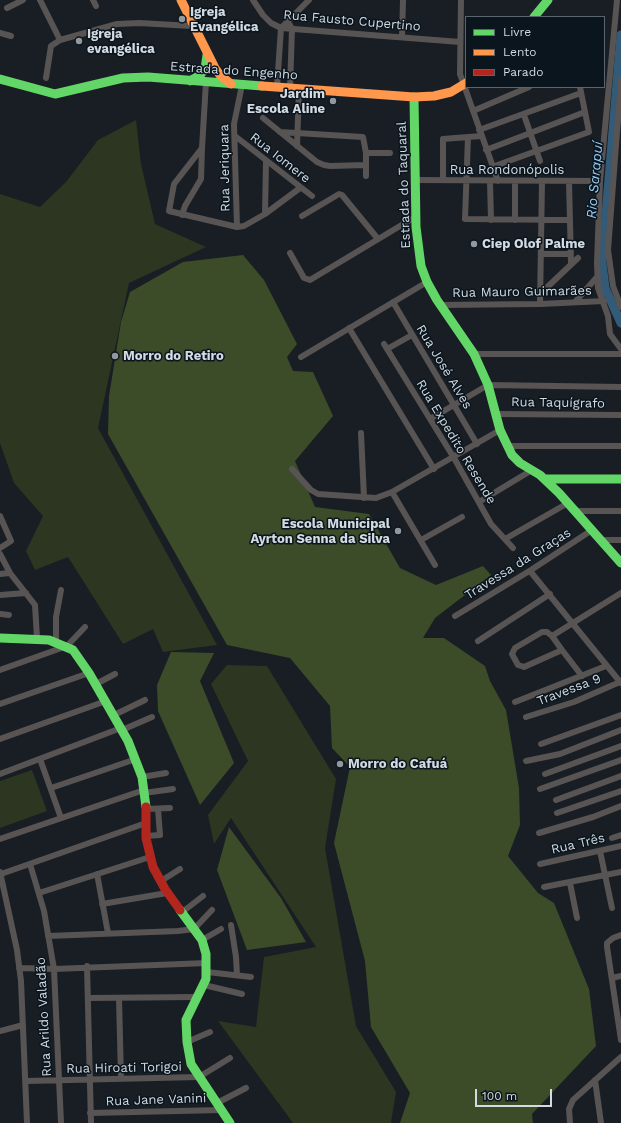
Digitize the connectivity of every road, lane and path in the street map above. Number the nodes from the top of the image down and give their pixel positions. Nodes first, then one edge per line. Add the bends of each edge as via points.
1 (23, 0) edge
2 (40, 0) edge
3 (181, 0) edge
4 (253, 0) edge
5 (309, 0) edge
6 (403, 0) edge
7 (461, 0) edge
8 (548, 0) edge
9 (617, 0) edge
10 (7, 8) dead end
11 (535, 16) edge
12 (288, 20) junction
13 (192, 26) junction
14 (281, 28) junction
15 (292, 29) junction
16 (0, 33) edge
17 (11, 36) dead end
18 (402, 37) junction
19 (60, 40) junction
20 (460, 42) junction
21 (207, 55) junction
22 (205, 69) junction
23 (46, 78) dead end
24 (0, 80) edge
25 (621, 80) edge
26 (190, 81) junction
27 (205, 82) junction
28 (231, 84) junction
29 (465, 84) edge
30 (242, 85) junction
31 (277, 87) junction
32 (294, 88) junction
33 (466, 88) edge
34 (527, 88) edge
35 (581, 90) edge
36 (414, 97) junction
37 (620, 105) edge
38 (472, 111) junction
39 (586, 112) junction
40 (524, 115) junction
41 (263, 118) dead end
42 (280, 132) junction
43 (297, 133) junction
44 (480, 133) junction
45 (530, 133) junction
46 (235, 136) junction
47 (468, 136) junction
48 (297, 146) junction
49 (202, 148) junction
50 (486, 150) junction
51 (536, 151) junction
52 (366, 153) junction
53 (390, 153) dead end
54 (540, 161) dead end
55 (266, 162) junction
56 (366, 165) junction
57 (492, 167) junction
58 (366, 176) dead end
59 (414, 180) junction
60 (443, 180) junction
61 (466, 180) junction
62 (490, 181) junction
63 (498, 181) junction
64 (542, 181) junction
65 (569, 181) junction
66 (600, 181) junction
67 (515, 182) junction
68 (300, 188) junction
69 (312, 196) dead end
70 (266, 214) junction
71 (182, 215) junction
72 (302, 216) dead end
73 (416, 217) junction
74 (542, 219) junction
75 (491, 220) junction
76 (515, 220) junction
77 (570, 220) junction
78 (237, 227) junction
79 (378, 239) junction
80 (290, 254) dead end
81 (542, 254) junction
82 (570, 254) junction
83 (578, 258) dead end
84 (571, 264) junction
85 (597, 277) junction
86 (427, 282) junction
87 (541, 293) junction
88 (604, 301) junction
89 (393, 302) junction
90 (575, 302) junction
91 (540, 304) junction
92 (440, 305) junction
93 (621, 307) edge
94 (350, 328) junction
95 (412, 335) junction
96 (621, 348) edge
97 (474, 354) junction
98 (621, 354) edge
99 (302, 357) dead end
100 (488, 385) junction
101 (621, 386) edge
102 (454, 404) junction
103 (495, 414) junction
104 (621, 415) edge
105 (430, 419) junction
106 (500, 430) junction
107 (361, 433) dead end
108 (477, 444) junction
109 (507, 446) junction
110 (621, 446) edge
111 (454, 458) junction
112 (292, 469) dead end
113 (434, 469) junction
114 (532, 470) junction
115 (545, 479) junction
116 (621, 479) edge
117 (392, 492) junction
118 (364, 498) junction
119 (480, 502) junction
120 (568, 503) junction
121 (576, 511) junction
122 (621, 511) edge
123 (0, 516) edge
124 (462, 517) dead end
125 (592, 530) junction
126 (505, 539) junction
127 (421, 540) junction
128 (600, 540) junction
129 (621, 540) edge
130 (0, 548) edge
131 (513, 548) dead end
132 (0, 554) edge
133 (621, 563) edge
134 (435, 565) dead end
135 (530, 571) junction
136 (10, 573) junction
137 (0, 574) edge
138 (61, 590) dead end
139 (26, 593) junction
140 (621, 593) edge
141 (550, 594) junction
142 (0, 595) edge
143 (0, 614) edge
144 (9, 615) dead end
145 (455, 616) dead end
146 (574, 624) junction
147 (85, 627) dead end
148 (552, 636) junction
149 (0, 638) edge
150 (37, 638) junction
151 (478, 641) dead end
152 (56, 642) junction
153 (67, 646) junction
154 (562, 650) junction
155 (606, 666) junction
156 (0, 670) edge
157 (89, 673) junction
158 (115, 674) dead end
159 (582, 676) junction
160 (620, 682) edge
161 (96, 684) junction
162 (145, 700) dead end
163 (106, 701) junction
164 (515, 702) dead end
165 (0, 704) edge
166 (114, 715) junction
167 (621, 715) edge
168 (152, 717) dead end
169 (526, 717) dead end
170 (122, 729) junction
171 (621, 730) edge
172 (0, 739) edge
173 (541, 744) dead end
174 (621, 746) edge
175 (40, 759) junction
176 (136, 759) junction
177 (621, 760) edge
178 (526, 761) dead end
179 (1, 772) edge
180 (166, 773) dead end
181 (544, 774) dead end
182 (621, 776) edge
183 (142, 777) junction
184 (51, 788) junction
185 (173, 789) dead end
186 (540, 789) dead end
187 (621, 791) edge
188 (144, 792) junction
189 (556, 800) dead end
190 (621, 806) edge
191 (146, 808) junction
192 (170, 808) dead end
193 (158, 809) junction
194 (557, 814) dead end
195 (61, 818) junction
196 (146, 823) junction
197 (539, 833) dead end
198 (621, 835) edge
199 (146, 836) junction
200 (612, 838) dead end
201 (0, 839) edge
202 (621, 846) edge
203 (600, 851) junction
204 (150, 857) junction
205 (30, 864) junction
206 (540, 864) dead end
207 (180, 869) dead end
208 (621, 872) edge
209 (0, 873) edge
210 (97, 874) junction
211 (605, 875) junction
212 (161, 881) junction
213 (570, 883) junction
214 (544, 887) dead end
215 (39, 893) junction
216 (167, 893) junction
217 (203, 896) dead end
218 (102, 904) junction
219 (612, 908) dead end
220 (212, 910) dead end
221 (182, 913) junction
222 (577, 918) dead end
223 (231, 926) dead end
224 (194, 929) junction
225 (220, 929) dead end
226 (108, 933) junction
227 (621, 935) edge
228 (48, 936) junction
229 (202, 940) junction
230 (87, 966) junction
231 (19, 968) junction
232 (54, 968) junction
233 (207, 968) junction
234 (237, 975) junction
235 (621, 976) edge
236 (251, 977) dead end
237 (612, 978) junction
238 (204, 986) junction
239 (242, 994) dead end
240 (197, 997) junction
241 (88, 998) junction
242 (119, 998) junction
243 (619, 1016) edge
244 (23, 1026) junction
245 (0, 1031) edge
246 (210, 1032) dead end
247 (621, 1040) edge
248 (187, 1042) junction
249 (621, 1057) edge
250 (230, 1058) dead end
251 (199, 1077) junction
252 (121, 1078) junction
253 (89, 1079) junction
254 (595, 1080) junction
255 (26, 1081) junction
256 (59, 1081) junction
257 (246, 1088) dead end
258 (220, 1106) junction
259 (90, 1113) junction
260 (27, 1123) edge
261 (61, 1123) edge
262 (91, 1123) edge
263 (230, 1123) edge
264 (570, 1123) edge
265 (601, 1123) edge

1 - 10 street
2 - 19 street
3 - 13 street
4 - 14 street, Rua Fausto Cupertino via 271,23
5 - 12 street
6 - 18 street
7 - 20 street
8 - 11 street
9 - 66 street
12 - 14 street
12 - 15 street
13 - 19 street via 118,24
13 - 21 street
14 - 15 street, Rua Fausto Cupertino
14 - 31 street
15 - 18 street, Rua Fausto Cupertino
15 - 32 street
16 - 17 street
18 - 20 street, Rua Fausto Cupertino
19 - 23 street via 51,46
20 - 29 street via 459,63
21 - 22 street
21 - 28 street via 220,75
22 - 26 street
22 - 27 street
24 - 26 street, Estrada do Engenho via 55,94 123,78 148,77
25 - 37 street
26 - 27 street, Estrada do Engenho
27 - 28 street, Estrada do Engenho
27 - 49 street
28 - 30 street, Estrada do Engenho
29 - 36 street, Estrada do Engenho via 451,92
30 - 31 street, Estrada do Engenho
30 - 46 street, Rua Jeriquara via 234,119
31 - 32 street, Estrada do Engenho
32 - 36 street, Estrada do Engenho
32 - 43 street
33 - 38 street
34 - 38 street
35 - 39 street
35 - 40 street
36 - 59 street, Estrada do Taquaral
37 - 93 street via 608,250 613,286
38 - 44 street
39 - 45 street
39 - 51 street via 588,132
40 - 44 street
40 - 45 street
41 - 42 street
42 - 43 street
42 - 48 street
43 - 48 street
43 - 52 street via 361,137 364,139
44 - 47 street
44 - 50 street
45 - 50 street
45 - 51 street
46 - 55 street, Rua Iomere
46 - 78 street, Rua Jeriquara
47 - 60 street via 443,139
47 - 61 street
48 - 56 street via 324,165
49 - 71 street via 201,179
49 - 71 street via 174,184 169,211
50 - 57 street
51 - 54 street
51 - 57 street
52 - 53 street
52 - 56 street
55 - 68 street, Rua Iomere
55 - 70 street
56 - 58 street
57 - 63 street
59 - 60 street, Rua Rondonópolis
59 - 73 street, Estrada do Taquaral
60 - 61 street, Rua Rondonópolis
61 - 62 street, Rua Rondonópolis
61 - 75 street via 464,217 468,220
62 - 63 street, Rua Rondonópolis
62 - 75 street
63 - 67 street, Rua Rondonópolis
64 - 65 street, Rua Rondonópolis
64 - 67 street, Rua Rondonópolis
64 - 74 street
65 - 66 street, Rua Rondonópolis
65 - 77 street
66 - 85 street
67 - 76 street
68 - 69 street, Rua Iomere
68 - 70 street
70 - 78 street
71 - 78 street
72 - 79 street via 339,194
73 - 79 street
73 - 86 street, Estrada do Taquaral via 419,253
74 - 76 street
74 - 77 street
74 - 81 street
75 - 76 street
77 - 82 street
79 - 80 street via 310,280 304,278
81 - 82 street
81 - 87 street
82 - 84 street
83 - 84 street
84 - 87 street
85 - 88 street via 598,288
85 - 90 street
86 - 89 street
86 - 92 street, Estrada do Taquaral
87 - 91 street
88 - 90 street, Rua Mauro Guimarães
88 - 96 street via 610,334
89 - 94 street
89 - 95 street, Rua José Alves
90 - 91 street, Rua Mauro Guimarães
91 - 92 street, Rua Mauro Guimarães
92 - 97 street, Estrada do Taquaral
94 - 99 street
94 - 113 street
95 - 102 street, Rua José Alves
95 - 105 street, Rua Expedito Resende via 386,347
97 - 98 street
97 - 100 street, Estrada do Taquaral
100 - 101 street
100 - 102 street
100 - 103 street, Estrada do Taquaral
102 - 105 street
102 - 108 street, Rua José Alves
103 - 104 street, Rua Taquígrafo
103 - 106 street, Estrada do Taquaral
105 - 111 street, Rua Expedito Resende
106 - 108 street
106 - 109 street, Estrada do Taquaral
107 - 118 street
108 - 111 street
109 - 110 street
109 - 114 street, Estrada do Taquaral via 516,459
111 - 113 street
111 - 119 street, Rua Expedito Resende
112 - 118 street via 318,494
113 - 117 street
114 - 115 street, Estrada do Taquaral
114 - 119 street
115 - 116 street
115 - 120 street, Estrada do Taquaral
117 - 118 street via 376,498
117 - 127 street
119 - 126 street, Rua Expedito Resende via 491,524
120 - 121 street, Estrada do Taquaral
120 - 126 street
121 - 122 street
121 - 125 street, Estrada do Taquaral
123 - 130 street via 11,541
124 - 127 street
125 - 128 street, Estrada do Taquaral
125 - 135 street, Travessa da Graças
126 - 131 street, Rua Expedito Resende
127 - 134 street
128 - 129 street
128 - 133 street, Estrada do Taquaral
132 - 136 street
135 - 141 street
135 - 145 street, Travessa da Graças
136 - 137 street
136 - 139 street
138 - 152 street via 56,617
139 - 142 street
139 - 150 street via 36,608
140 - 146 street
141 - 146 street
141 - 151 street
143 - 144 street
146 - 148 street
146 - 155 street
147 - 153 street
148 - 154 street
148 - 154 street via 544,632 515,648 512,652 518,665 527,667
149 - 150 street
150 - 152 street
152 - 153 street
153 - 156 street
153 - 157 street via 78,655
154 - 159 street
155 - 159 street
155 - 160 street
157 - 161 street
157 - 165 street
158 - 161 street
159 - 164 street
160 - 169 street, Travessa 9 via 563,706
161 - 163 street
162 - 166 street
163 - 166 street
163 - 172 street
166 - 170 street
167 - 173 street
168 - 170 street
170 - 175 street
170 - 176 street
171 - 178 street via 560,754
174 - 181 street
175 - 179 street
175 - 184 street
176 - 183 street
176 - 184 street
177 - 186 street
180 - 183 street
182 - 189 street
183 - 188 street
184 - 195 street
185 - 188 street
187 - 194 street
188 - 191 street
188 - 195 street
190 - 197 street
191 - 193 street
191 - 196 street
192 - 193 street
193 - 199 street via 160,835
195 - 201 street
196 - 199 street
196 - 205 street
198 - 200 street
199 - 204 street
202 - 203 street, Rua Três
203 - 206 street, Rua Três
203 - 211 street
204 - 210 street
204 - 212 street
205 - 209 street
205 - 215 street, Rua Arildo Valadão
207 - 212 street
208 - 211 street
209 - 231 street
210 - 215 street
210 - 218 street
211 - 213 street
211 - 219 street
212 - 216 street
213 - 214 street
213 - 222 street
215 - 228 street, Rua Arildo Valadão
216 - 218 street
216 - 221 street
217 - 221 street
218 - 226 street
220 - 224 street
221 - 224 street
223 - 234 street
224 - 226 street
224 - 229 street
225 - 229 street
226 - 228 street
227 - 237 street via 607,943
228 - 232 street, Rua Arildo Valadão
229 - 233 street
230 - 232 street
230 - 233 street
230 - 241 street
231 - 232 street
231 - 244 street
232 - 256 street, Rua Arildo Valadão
233 - 234 street
233 - 238 street
234 - 236 street
235 - 237 street
237 - 243 street
238 - 239 street
238 - 240 street
240 - 242 street
240 - 248 street via 186,1020
241 - 242 street
241 - 253 street
242 - 252 street
243 - 247 street
244 - 245 street
244 - 255 street
246 - 248 street
248 - 251 street via 191,1064
249 - 254 street
250 - 251 street
251 - 252 street, Rua Hiroati Torigoi
251 - 258 street
252 - 253 street, Rua Hiroati Torigoi
253 - 256 street, Rua Hiroati Torigoi
253 - 259 street
254 - 264 street via 570,1104
254 - 265 street
255 - 256 street, Rua Hiroati Torigoi
255 - 260 street
256 - 261 street, Rua Arildo Valadão
257 - 258 street
258 - 259 street, Rua Jane Vanini
258 - 263 street
259 - 262 street

